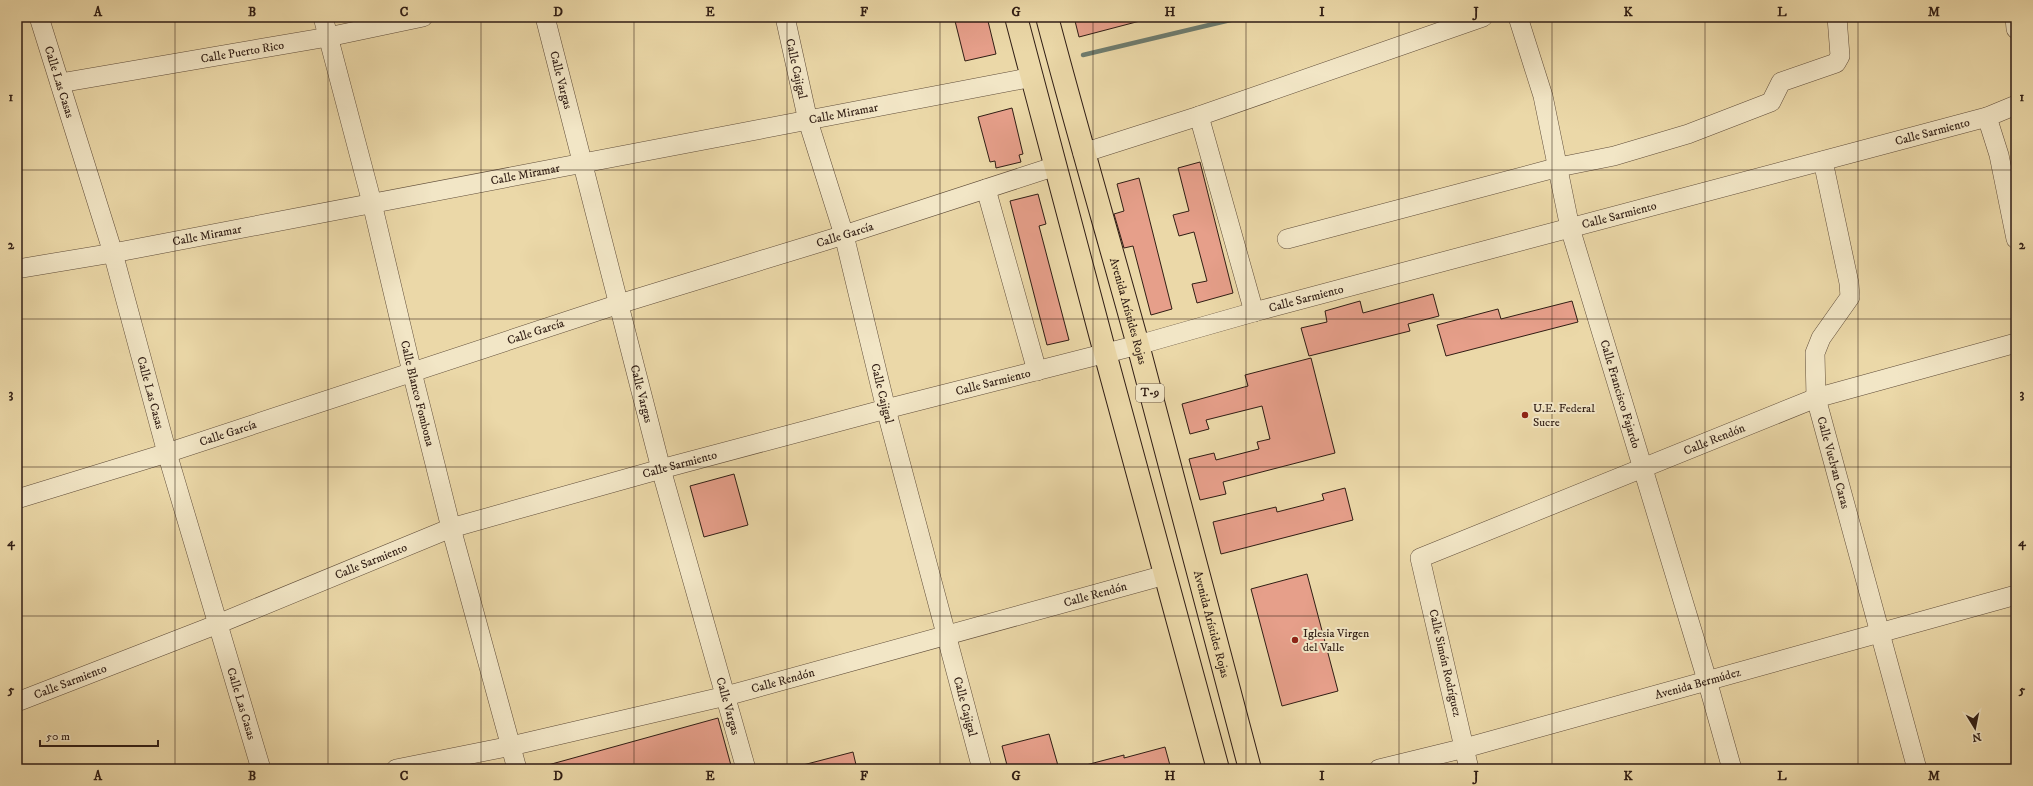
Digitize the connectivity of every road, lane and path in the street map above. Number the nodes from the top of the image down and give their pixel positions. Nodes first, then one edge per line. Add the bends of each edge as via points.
1 (39, 17) edge
2 (323, 17) edge
3 (423, 17) edge
4 (545, 17) edge
5 (785, 17) edge
6 (1016, 17) edge
7 (1047, 17) edge
8 (1483, 17) edge
9 (1518, 17) edge
10 (1837, 17) edge
11 (2015, 17) edge
12 (2016, 29) edge
13 (328, 36) junction
14 (1033, 77) junction
15 (60, 83) junction
16 (2016, 106) edge
17 (1199, 116) junction
18 (1987, 117) junction
19 (808, 121) junction
20 (1083, 154) junction
21 (1823, 160) junction
22 (583, 164) junction
23 (1056, 166) junction
24 (1559, 167) junction
25 (986, 189) junction
26 (372, 203) junction
27 (1570, 228) junction
28 (844, 235) junction
29 (1287, 239) dead end
30 (2016, 239) edge
31 (113, 253) junction
32 (17, 269) edge
33 (619, 304) junction
34 (1254, 312) junction
35 (2016, 343) edge
36 (1138, 345) junction
37 (1105, 353) junction
38 (1037, 370) junction
39 (412, 372) junction
40 (1816, 398) junction
41 (886, 409) junction
42 (167, 453) junction
43 (661, 469) junction
44 (1643, 469) junction
45 (17, 499) edge
46 (451, 528) junction
47 (1420, 558) joint
48 (1165, 575) junction
49 (2016, 595) edge
50 (218, 624) junction
51 (1879, 633) junction
52 (947, 636) junction
53 (1707, 680) junction
54 (726, 696) junction
55 (17, 702) edge
56 (511, 746) junction
57 (1465, 748) junction
58 (261, 769) edge
59 (396, 769) edge
60 (517, 769) edge
61 (746, 769) edge
62 (982, 769) edge
63 (1218, 769) edge
64 (1250, 769) edge
65 (1380, 769) edge
66 (1469, 769) edge
67 (1732, 769) edge
68 (1917, 769) edge

1 - 15 street, Calle Las Casas
2 - 13 street, Calle Blanco Fombona
3 - 13 street, Calle Puerto Rico
4 - 22 street, Calle Vargas
5 - 19 street, Calle Cajigal
6 - 14 main road, T-9
7 - 20 main road, Avenida Arístides Rojas / T-9
8 - 17 street
9 - 24 street, Calle Francisco Fajardo via 1543,96
10 - 24 street via 1840,56 1836,63 1781,82 1771,102 1681,136 1614,156
11 - 12 street
13 - 15 street, Calle Puerto Rico
13 - 26 street, Calle Blanco Fombona
14 - 19 street, Calle Miramar
14 - 23 main road, T-9
15 - 31 street, Calle Las Casas
16 - 18 street, Calle Sarmiento
17 - 20 street
17 - 34 street
18 - 21 street, Calle Sarmiento
18 - 30 street
19 - 22 street, Calle Miramar
19 - 28 street, Calle Cajigal
20 - 36 main road, Avenida Arístides Rojas / T-9
21 - 27 street, Calle Sarmiento
21 - 40 street, Calle Vuelvan Caras via 1850,297 1821,338 1815,353
22 - 26 street, Calle Miramar
22 - 33 street, Calle Vargas
23 - 25 street, Calle García
23 - 37 main road, T-9
24 - 27 street, Calle Francisco Fajardo
24 - 29 street
25 - 28 street, Calle García
25 - 38 street
26 - 31 street, Calle Miramar
26 - 39 street, Calle Blanco Fombona
27 - 34 street, Calle Sarmiento
27 - 44 street, Calle Francisco Fajardo
28 - 33 street, Calle García
28 - 41 street, Calle Cajigal
31 - 32 street, Calle Miramar
31 - 42 street, Calle Las Casas
33 - 39 street, Calle García
33 - 43 street, Calle Vargas
34 - 36 street, Calle Sarmiento
35 - 40 street, Calle Rendón
36 - 37 street, Calle Sarmiento
36 - 64 main road, Avenida Arístides Rojas / T-9
37 - 38 street, Calle Sarmiento
37 - 48 main road, T-9
38 - 41 street, Calle Sarmiento
39 - 42 street, Calle García
39 - 46 street, Calle Blanco Fombona
40 - 44 street, Calle Rendón
40 - 51 street, Calle Vuelvan Caras
41 - 43 street, Calle Sarmiento
41 - 52 street, Calle Cajigal
42 - 45 street, Calle García
42 - 50 street, Calle Las Casas
43 - 46 street, Calle Sarmiento
43 - 54 street, Calle Vargas
44 - 47 street, Calle Rendón
44 - 53 street, Calle Francisco Fajardo
46 - 50 street, Calle Sarmiento
46 - 56 street, Calle Blanco Fombona
47 - 57 street, Calle Simón Rodríguez
48 - 52 street, Calle Rendón
48 - 63 main road, T-9
49 - 51 street, Avenida Bermúdez
50 - 55 street, Calle Sarmiento
50 - 58 street, Calle Las Casas
51 - 53 street, Avenida Bermúdez
51 - 68 street, Calle Vuelvan Caras
52 - 54 street, Calle Rendón
52 - 62 street, Calle Cajigal
53 - 57 street, Avenida Bermúdez
53 - 67 street, Calle Francisco Fajardo
54 - 56 street, Calle Rendón
54 - 61 street, Calle Vargas
56 - 59 street, Calle Rendón
56 - 60 street, Calle Blanco Fombona
57 - 65 street, Avenida Bermúdez
57 - 66 street, Calle Simón Rodríguez

